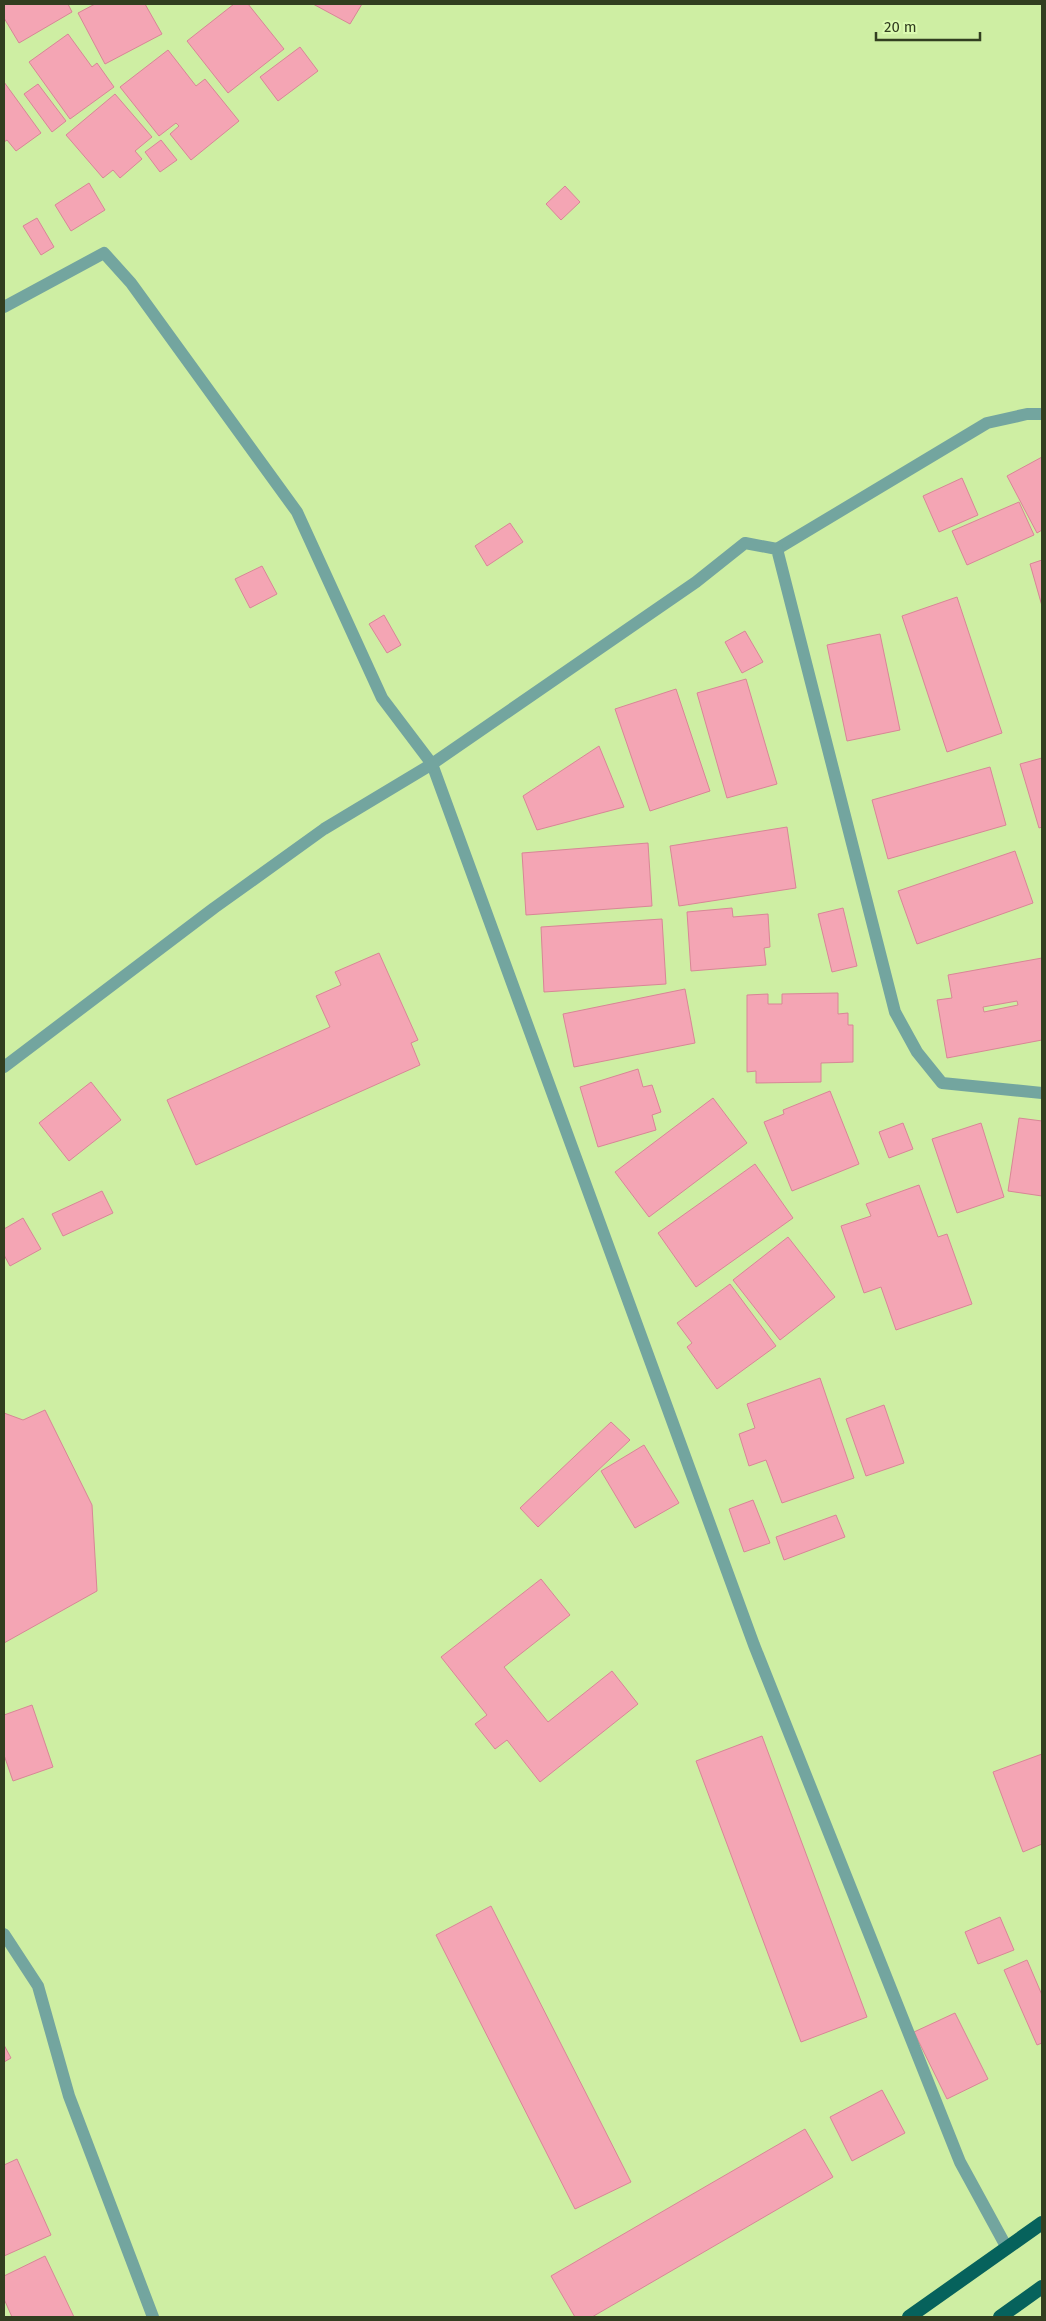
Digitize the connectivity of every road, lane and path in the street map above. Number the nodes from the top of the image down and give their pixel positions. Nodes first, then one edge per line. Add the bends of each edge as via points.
1 (4, 307) edge
2 (1042, 414) edge
3 (777, 549) junction
4 (432, 764) junction
5 (4, 1067) edge
6 (1042, 1093) edge
7 (4, 1934) edge
8 (1042, 2223) edge
9 (1007, 2248) junction
10 (1042, 2287) edge
11 (153, 2317) edge
12 (909, 2317) edge
13 (1000, 2317) edge

1 - 4 street via 104,253 131,283 297,512 382,698
2 - 3 street via 987,423
3 - 4 street via 745,542 696,582
3 - 6 street via 895,1012 917,1052 942,1083
4 - 5 street via 324,829
4 - 9 street via 754,1645 960,2162
7 - 11 street via 38,1986 69,2096
8 - 9 highway
9 - 12 highway
10 - 13 highway

